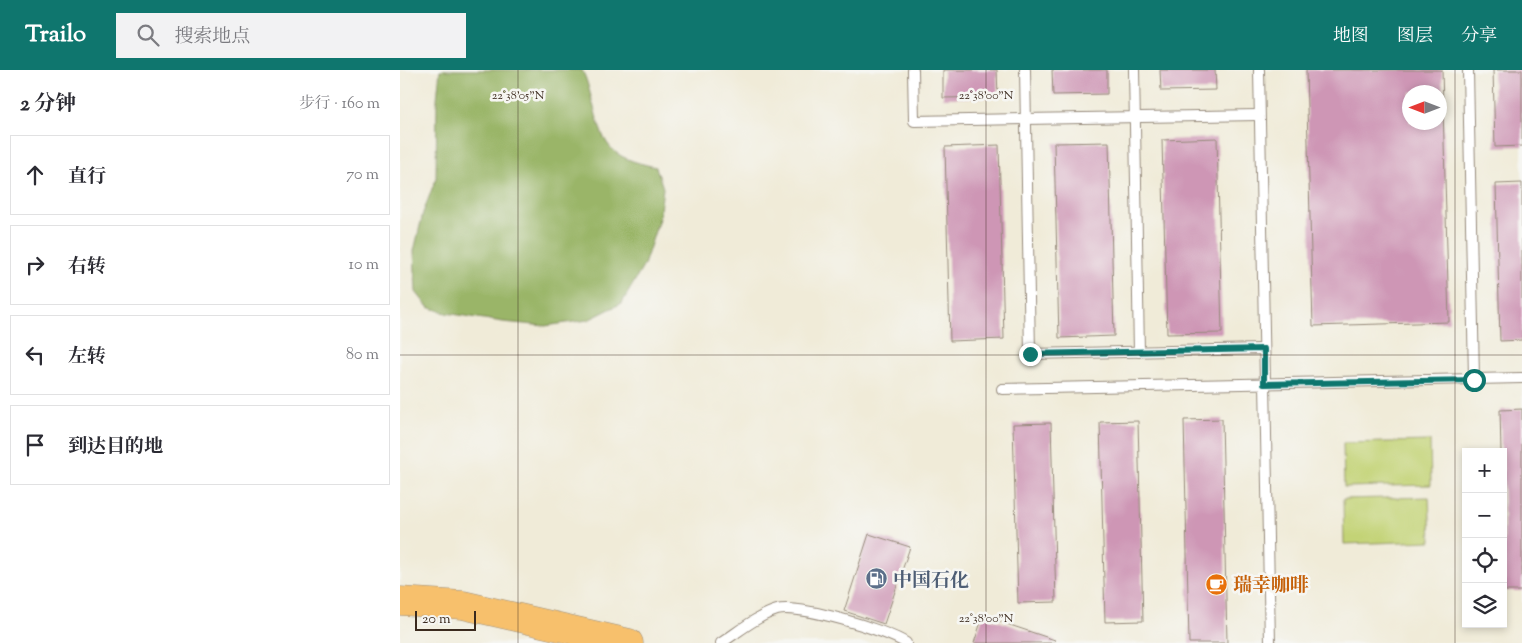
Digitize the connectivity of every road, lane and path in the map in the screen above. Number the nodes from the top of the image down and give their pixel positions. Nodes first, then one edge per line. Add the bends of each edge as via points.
1 (913, 70) edge
2 (1025, 70) edge
3 (1134, 70) edge
4 (1258, 70) edge
5 (1468, 70) edge
6 (1259, 115) junction
7 (1135, 117) junction
8 (1026, 119) junction
9 (1264, 349) junction
10 (1139, 352) junction
11 (1522, 378) edge
12 (1474, 380) junction
13 (1264, 384) junction
14 (1002, 388) dead end
15 (400, 601) edge
16 (630, 643) edge
17 (721, 643) edge
18 (906, 643) edge
19 (1270, 643) edge

1 - 8 lane via 914,122
2 - 8 lane
3 - 7 lane
4 - 6 lane
5 - 12 lane
6 - 7 lane
6 - 9 lane
7 - 8 lane
7 - 10 lane
8 - 10 lane via 1030,354
9 - 10 lane
9 - 13 lane
11 - 12 lane
12 - 13 lane
13 - 14 lane
13 - 19 lane
15 - 16 main road via 463,605
17 - 18 lane via 778,610 799,609 824,614

